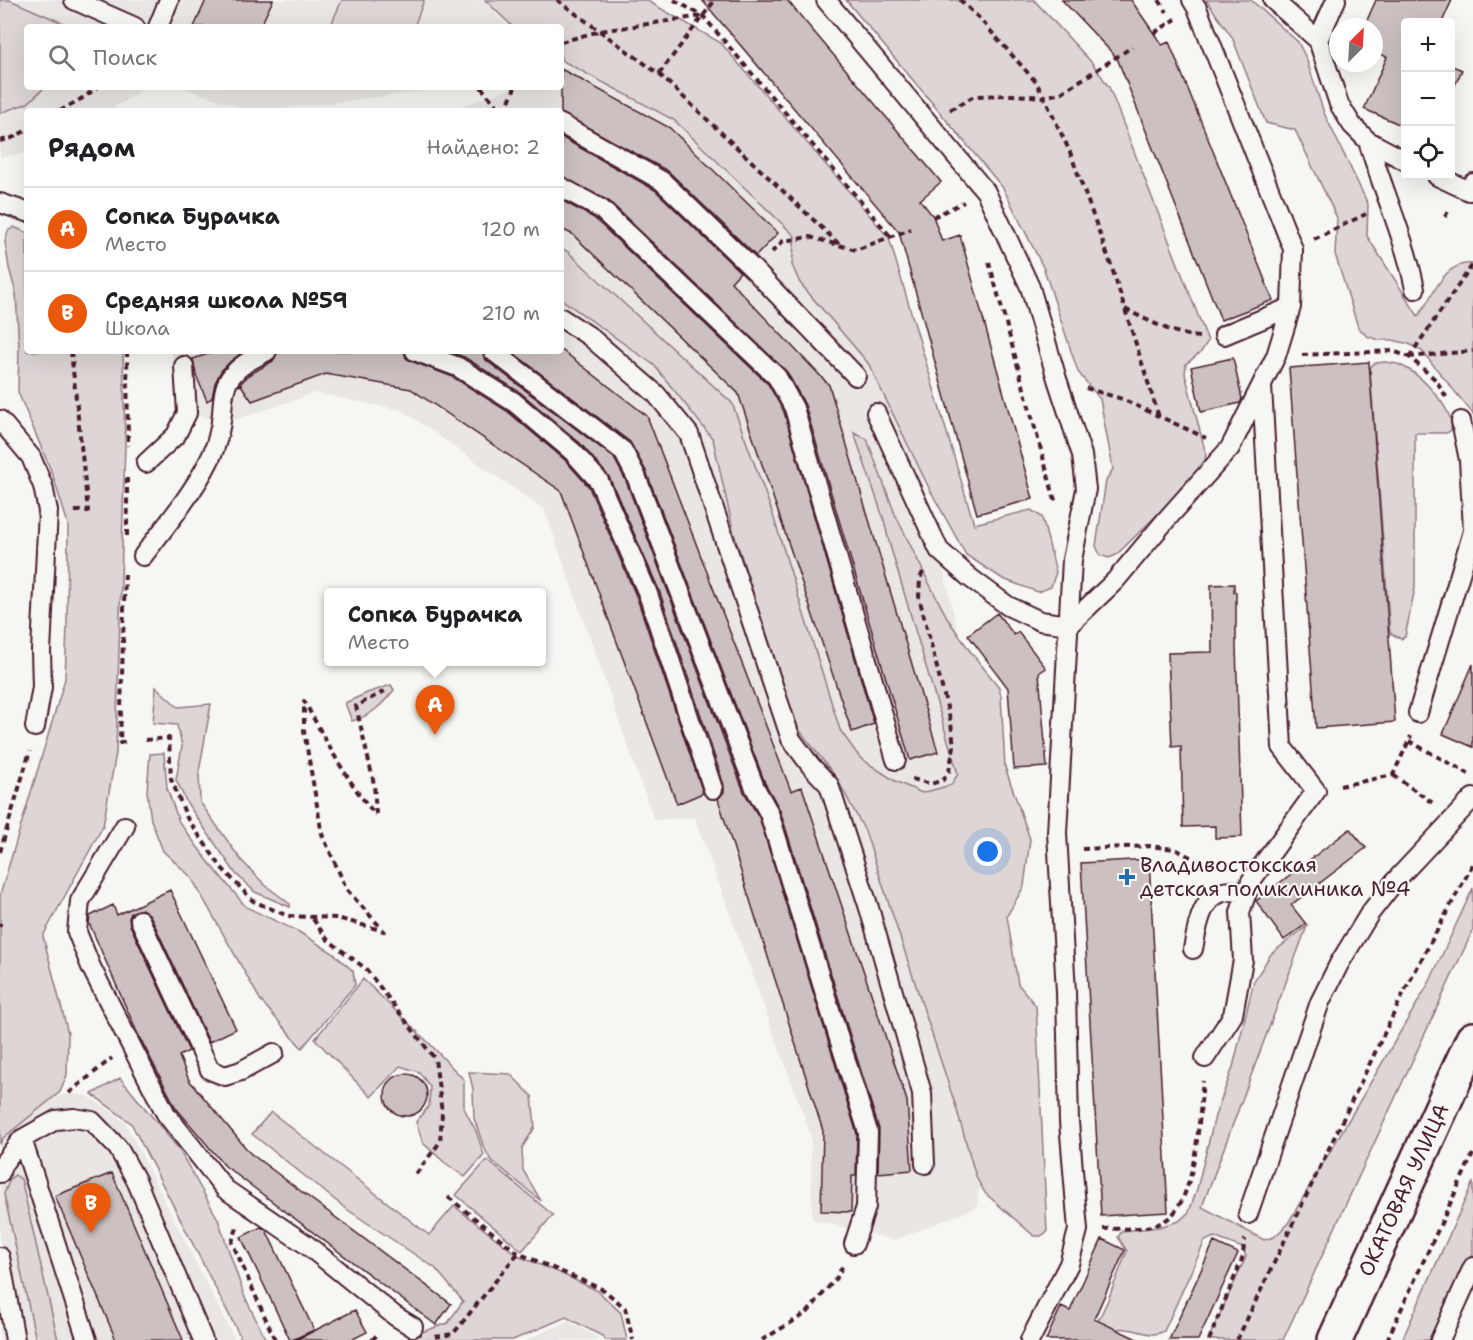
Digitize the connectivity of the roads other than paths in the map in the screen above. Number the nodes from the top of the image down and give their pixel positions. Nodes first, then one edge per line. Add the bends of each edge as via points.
1 (74, 0) edge
2 (169, 0) edge
3 (826, 0) edge
4 (1192, 0) edge
5 (1273, 0) edge
6 (1336, 0) edge
7 (128, 24) edge
8 (159, 24) edge
9 (1318, 40) junction
10 (564, 126) edge
11 (1368, 141) junction
12 (1401, 158) edge
13 (1448, 180) edge
14 (564, 189) edge
15 (1472, 189) edge
16 (1415, 289) dead end
17 (1291, 307) junction
18 (564, 320) edge
19 (1224, 335) road end
20 (262, 354) edge
21 (423, 354) edge
22 (497, 354) edge
23 (184, 366) dead end
24 (856, 376) dead end
25 (1261, 384) junction
26 (876, 413) dead end
27 (0, 420) edge
28 (1461, 421) road end
29 (1471, 460) edge
30 (146, 463) dead end
31 (1473, 530) edge
32 (143, 556) dead end
33 (1069, 625) junction
34 (1418, 714) road end
35 (35, 727) road end
36 (896, 760) road end
37 (713, 789) dead end
38 (1473, 798) edge
39 (125, 826) dead end
40 (1249, 887) junction
41 (140, 920) dead end
42 (1193, 949) dead end
43 (1473, 1039) edge
44 (274, 1053) dead end
45 (1205, 1058) road end
46 (22, 1138) junction
47 (925, 1164) dead end
48 (0, 1173) edge
49 (1248, 1214) road end
50 (854, 1244) road end
51 (0, 1257) edge
52 (1473, 1267) edge
53 (1467, 1294) edge
54 (413, 1327) road end
55 (15, 1340) edge
56 (87, 1340) edge
57 (203, 1340) edge
58 (1030, 1340) edge
59 (1335, 1340) edge
60 (1440, 1340) edge

1 - 7 lane
2 - 8 lane
3 - 33 lane via 986,192 1030,286 1082,455 1086,489 1072,560
4 - 17 lane via 1293,249
5 - 9 lane
6 - 9 lane
9 - 11 lane via 1339,104
10 - 24 lane via 662,181
11 - 12 lane
11 - 16 lane via 1408,256
13 - 15 lane
14 - 36 lane via 601,209 783,387 794,408
17 - 19 lane
17 - 25 lane via 1276,356
18 - 47 lane via 589,336 656,394 689,434 791,739 829,785 869,908 922,1093
20 - 32 lane via 230,378 221,400 219,433 210,461
21 - 37 lane via 458,367 514,402 573,452 599,481 648,594
22 - 50 lane via 623,451 636,476 755,788 769,813 868,1132 866,1207
23 - 30 lane via 188,413 176,435
25 - 33 lane via 1230,448 1115,581
25 - 40 lane via 1282,747 1316,791
26 - 33 lane via 939,550 1008,606 1040,621
27 - 35 lane via 31,457 48,511 42,687
28 - 29 lane
29 - 31 lane
31 - 34 lane
33 - 58 lane via 1057,833 1069,1122 1078,1230 1069,1264
38 - 49 lane via 1395,881 1339,964 1320,1002
39 - 54 lane via 81,901 76,932 166,1114 225,1189 307,1245
40 - 42 lane via 1222,892 1206,904
40 - 45 lane via 1240,912 1243,960 1233,1015
41 - 44 lane via 210,1070 225,1076
43 - 59 main road, ОКАТОВАЯ УЛИЦА
46 - 48 lane
46 - 56 lane
46 - 57 lane via 56,1120 74,1118 92,1121 118,1148 136,1180
51 - 55 lane
52 - 53 lane
53 - 60 lane

